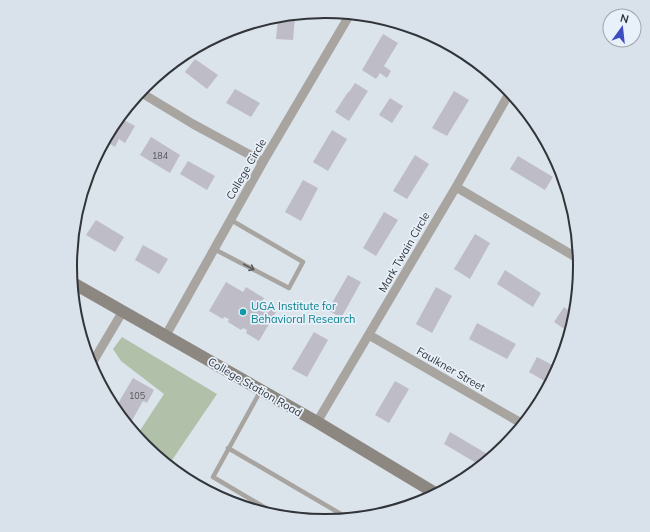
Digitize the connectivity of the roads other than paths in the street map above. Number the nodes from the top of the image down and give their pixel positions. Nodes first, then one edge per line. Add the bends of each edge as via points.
1 (347, 19) edge
2 (146, 95) edge
3 (507, 98) edge
4 (263, 162) junction
5 (456, 187) junction
6 (230, 220) junction
7 (214, 249) junction
8 (572, 255) edge
9 (78, 286) edge
10 (123, 310) junction
11 (166, 335) junction
12 (369, 335) junction
13 (95, 358) edge
14 (261, 390) junction
15 (518, 421) edge
16 (317, 422) junction
17 (228, 448) junction
18 (430, 490) edge
19 (263, 506) edge
20 (339, 513) edge

1 - 4 street, College Circle
2 - 4 street
3 - 5 street, Mark Twain Circle
4 - 6 street, College Circle
5 - 8 street
5 - 12 street, Mark Twain Circle
6 - 7 street, College Circle
7 -> 6 lane via 289,288 303,262
7 - 11 street, College Circle
9 - 10 main road, College Station Road
10 - 11 main road, College Station Road
10 - 13 street
11 - 14 main road, College Station Road
12 - 15 street, Faulkner Street
12 - 16 street, Mark Twain Circle
14 - 16 main road, College Station Road
14 - 17 lane
16 - 18 main road, College Station Road
17 - 19 lane via 213,477
17 - 20 lane

